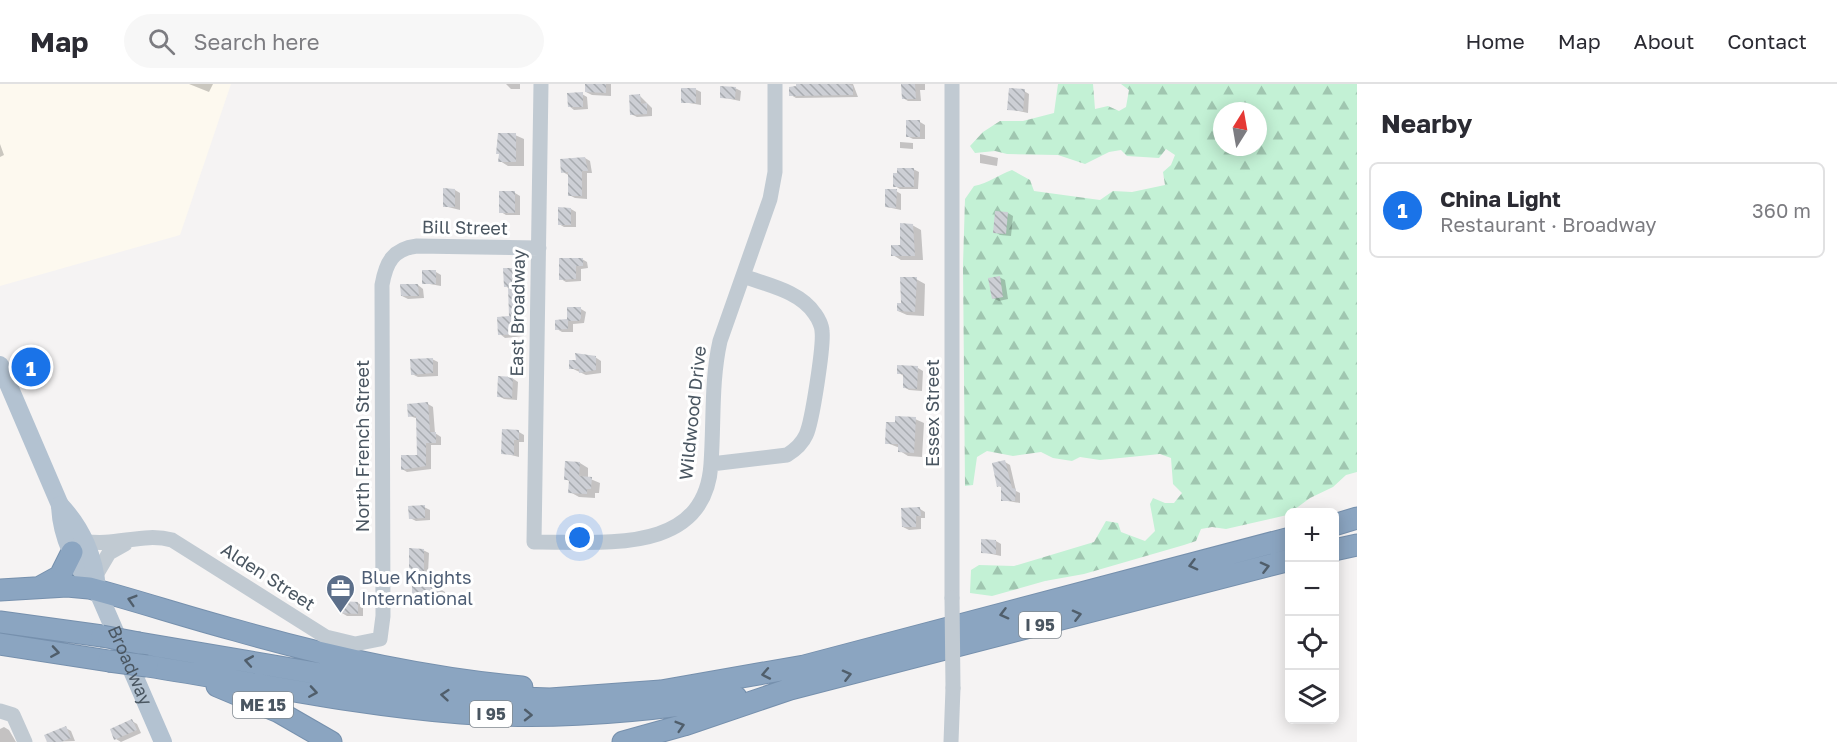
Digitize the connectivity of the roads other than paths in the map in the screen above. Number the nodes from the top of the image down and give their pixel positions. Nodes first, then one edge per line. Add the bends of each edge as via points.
1 (541, 84) edge
2 (775, 84) edge
3 (952, 84) edge
4 (539, 248) junction
5 (393, 254) joint
6 (743, 276) junction
7 (1, 368) edge
8 (711, 464) junction
9 (1357, 518) edge
10 (1339, 524) edge
11 (136, 539) junction
12 (1285, 539) edge
13 (534, 542) joint
14 (1357, 544) edge
15 (78, 546) junction
16 (1339, 549) edge
17 (1286, 562) edge
18 (96, 582) junction
19 (37, 588) junction
20 (0, 590) edge
21 (0, 622) edge
22 (380, 639) joint
23 (0, 644) edge
24 (193, 673) junction
25 (790, 689) junction
26 (588, 697) junction
27 (7, 713) edge
28 (25, 742) edge
29 (163, 742) edge
30 (331, 742) edge
31 (623, 742) edge
32 (951, 742) edge

1 - 4 street, East Broadway
2 - 6 street, Wildwood Drive via 775,172 762,226
3 - 32 street, Essex Street, bridge
4 - 5 street, Bill Street via 417,246
4 - 13 street, East Broadway
5 - 22 street, North French Street via 385,267 382,285
6 - 8 street, Wildwood Drive via 715,361
6 - 8 street via 788,292 816,315 822,330 812,412 806,435 788,455
7 - 15 main road, Broadway via 60,504 63,527
8 - 13 street, Wildwood Drive via 709,484 696,506 664,534 645,540
9 - 10 highway
11 - 15 street, Alden Street
11 - 18 street, Alden Street via 109,553
11 - 22 street, Alden Street via 157,537 179,543 327,637 355,644
12 -> 26 highway, I 95 via 804,666 662,691
14 - 16 highway
15 - 18 main road, Broadway via 80,570
15 - 19 highway via 60,576
25 -> 17 highway, I 95
18 - 19 highway
26 -> 18 highway via 561,688 467,681 346,659 234,630
18 - 29 main road, Broadway
19 - 20 highway
26 -> 21 highway, I 95, bridge via 489,699 444,695
23 -> 24 highway, I 95, bridge
24 -> 25 highway, I 95 via 405,707 502,714 616,712
24 - 30 highway, ME 15 via 279,712
31 -> 25 highway
27 - 28 street

